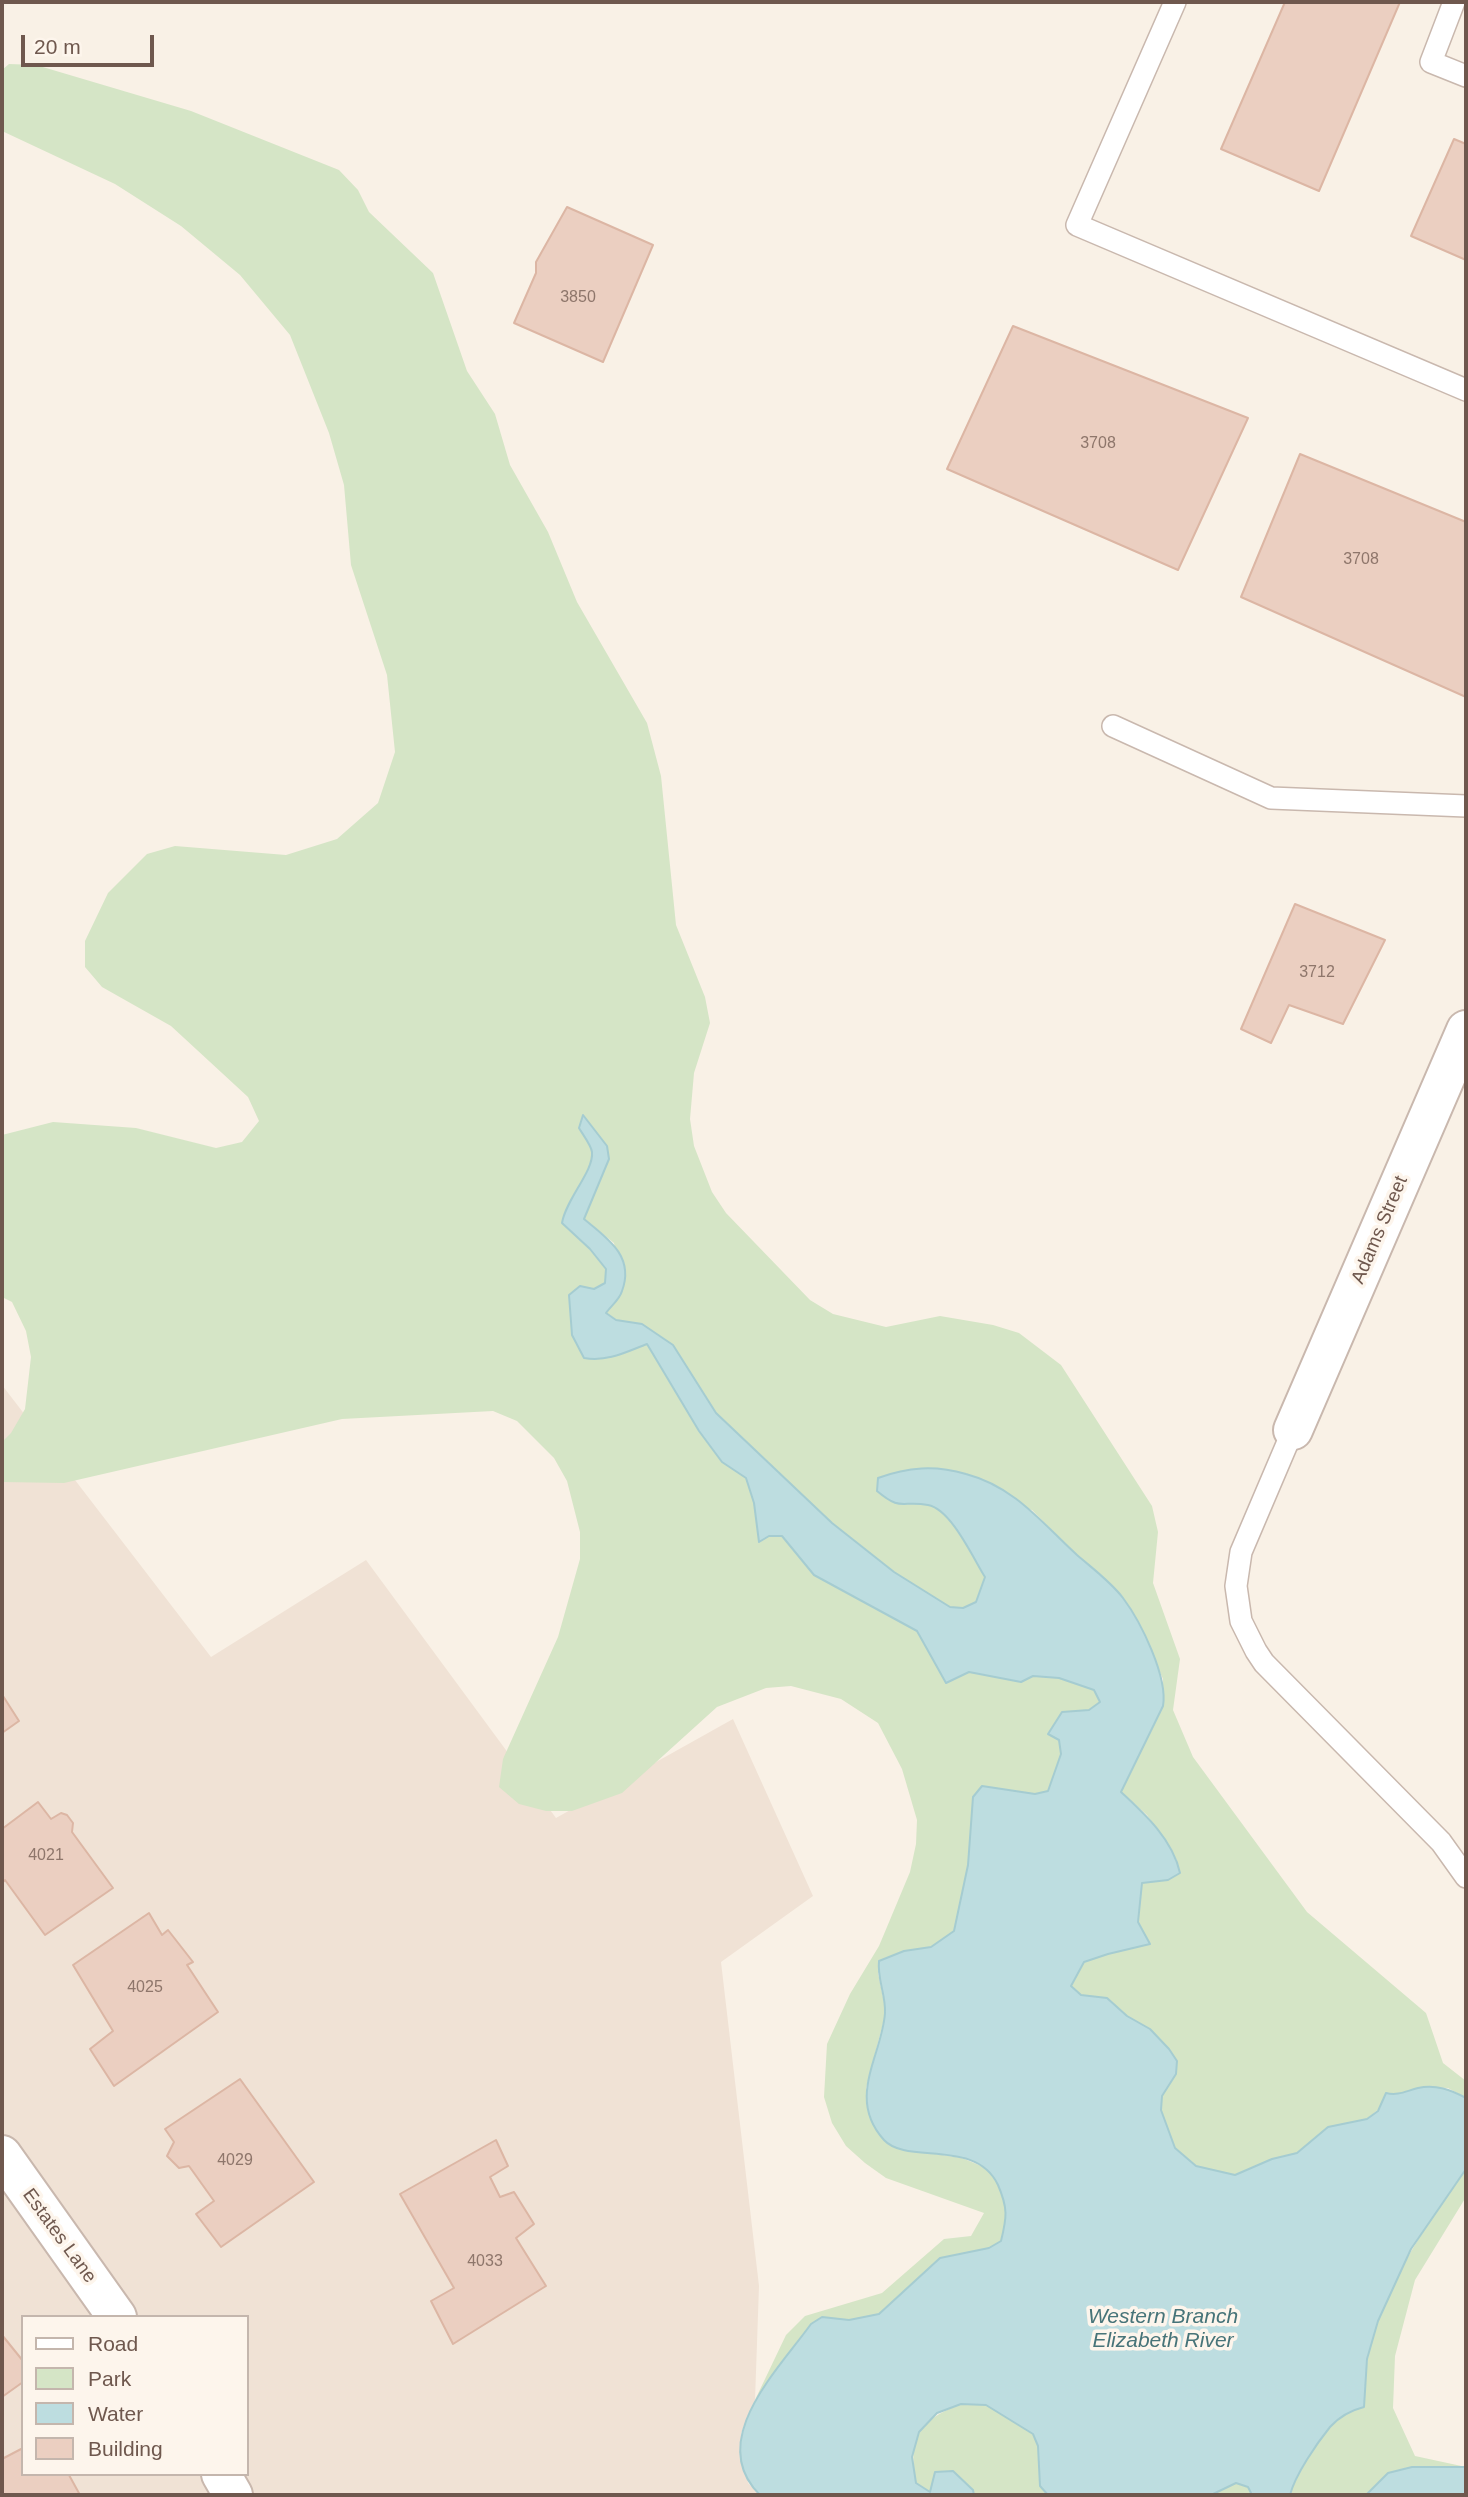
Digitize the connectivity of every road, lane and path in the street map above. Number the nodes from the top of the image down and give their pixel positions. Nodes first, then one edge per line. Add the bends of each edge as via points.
1 (1175, 2) edge
2 (1454, 2) edge
3 (1466, 76) edge
4 (1466, 390) edge
5 (1113, 726) dead end
6 (1466, 806) edge
7 (1463, 1050) edge
8 (1293, 1430) joint
9 (1466, 1877) edge
10 (2, 2155) edge
11 (116, 2315) edge
12 (222, 2476) edge
13 (233, 2495) edge

1 - 4 lane via 1077,225
2 - 3 lane via 1431,62
5 - 6 lane via 1271,798
7 - 8 street, Adams Street
8 - 9 lane via 1241,1552 1236,1586 1241,1620 1264,1663 1441,1842
10 - 11 street, Estates Lane
12 - 13 street

